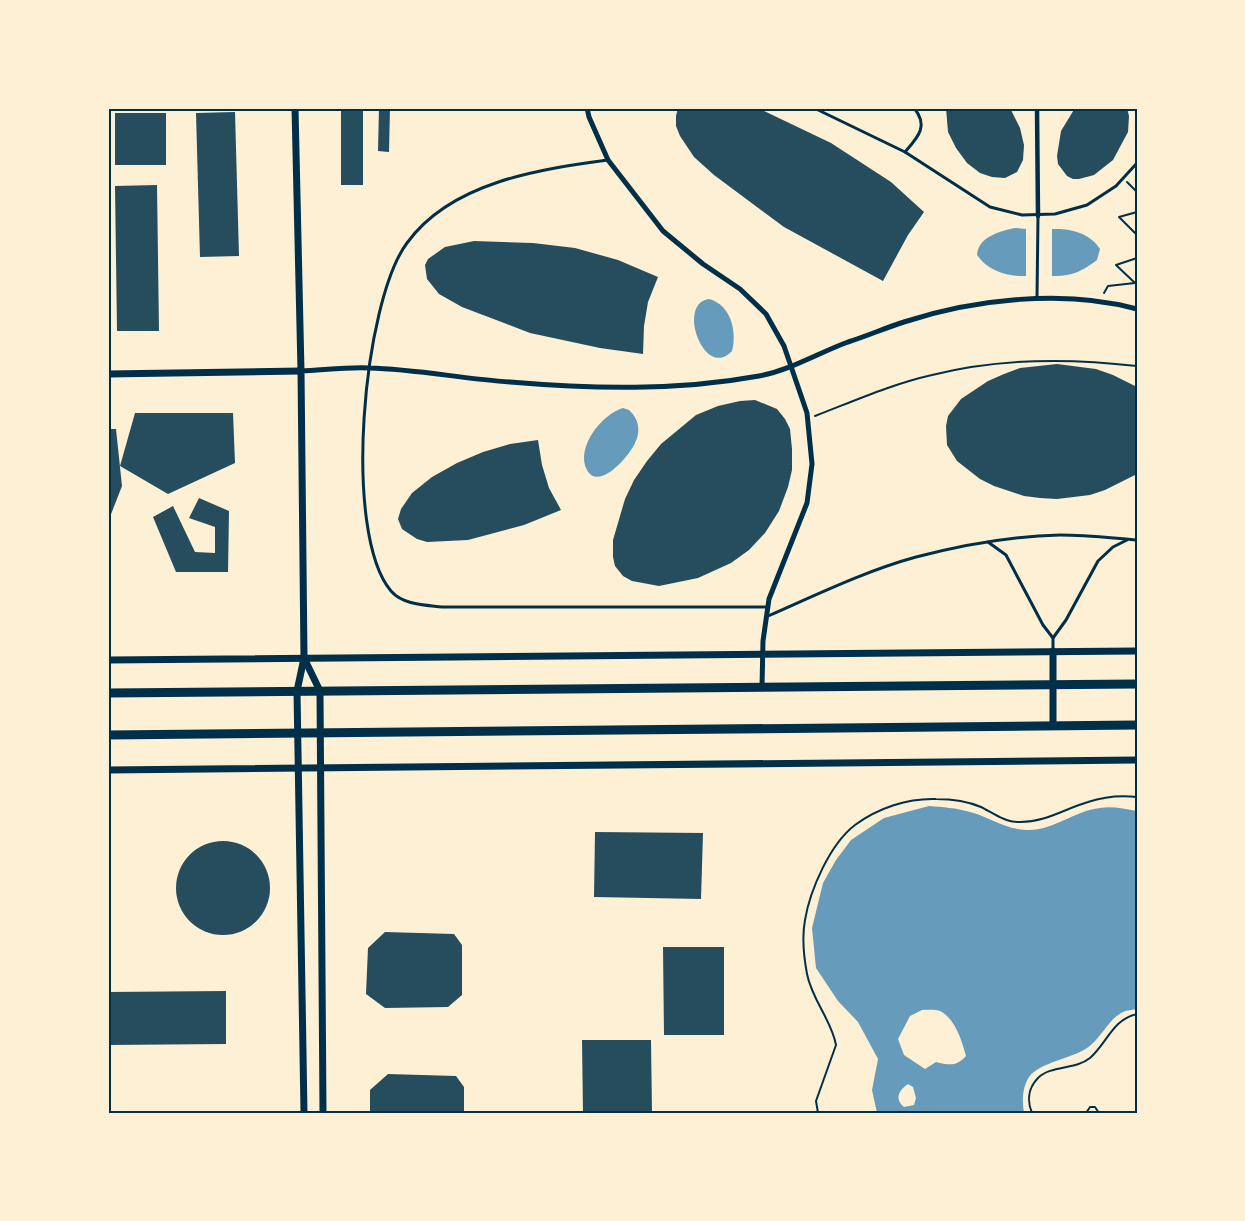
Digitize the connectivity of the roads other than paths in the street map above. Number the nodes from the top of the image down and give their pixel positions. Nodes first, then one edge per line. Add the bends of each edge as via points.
1 (295, 108) edge
2 (587, 108) edge
3 (814, 108) edge
4 (914, 108) edge
5 (1037, 108) edge
6 (905, 152) junction
7 (608, 160) junction
8 (1137, 163) edge
9 (1038, 216) junction
10 (1037, 299) junction
11 (1137, 309) edge
12 (792, 367) junction
13 (369, 368) junction
14 (301, 371) junction
15 (108, 374) edge
16 (1129, 539) junction
17 (1137, 540) edge
18 (988, 542) junction
19 (767, 607) junction
20 (766, 617) junction
21 (1053, 638) junction
22 (1053, 651) junction
23 (1137, 651) edge
24 (762, 654) junction
25 (304, 658) junction
26 (108, 660) edge
27 (1137, 684) edge
28 (1053, 685) junction
29 (762, 687) junction
30 (320, 691) junction
31 (297, 692) junction
32 (108, 693) edge
33 (1137, 725) edge
34 (1053, 726) junction
35 (297, 733) junction
36 (320, 733) junction
37 (108, 735) edge
38 (1137, 760) edge
39 (297, 768) junction
40 (320, 768) junction
41 (108, 770) edge
42 (304, 1113) edge
43 (323, 1113) edge

1 - 14 street
2 - 7 street
3 - 6 lane
4 - 6 lane via 921,117 922,128
5 - 9 street
6 - 9 lane via 990,207
7 - 12 street via 663,231 740,289 766,314
7 - 13 lane via 549,168 508,179 452,204 422,227 393,267
8 - 9 lane via 1116,186 1087,205
9 - 10 lane
10 - 11 street
10 - 12 street via 981,304 904,322
12 - 13 street via 685,385 611,388
12 - 19 street via 807,419 812,464 807,503
13 - 14 street
13 - 19 lane via 363,470 367,519 381,577 392,593 406,601 442,607
14 - 15 street
14 - 25 street
16 - 17 lane
16 - 18 lane via 1057,535
16 - 21 lane via 1098,561
18 - 20 lane via 914,558
18 - 21 lane via 1006,555
19 - 20 street
20 - 24 street
21 - 22 lane
22 - 23 street
22 - 24 street
22 - 28 street
24 - 25 street
24 - 29 street
25 - 26 street
25 - 30 street
25 - 31 street
27 - 28 main road
28 - 29 main road
28 - 34 street
29 - 30 main road
30 - 31 main road
30 - 36 street
31 - 32 main road
31 - 35 street
33 - 34 main road
34 - 36 main road
35 - 36 main road
35 - 37 main road
35 - 39 street
36 - 40 street
38 - 40 street
39 - 40 street
39 - 41 street
39 - 42 street
40 - 43 street

